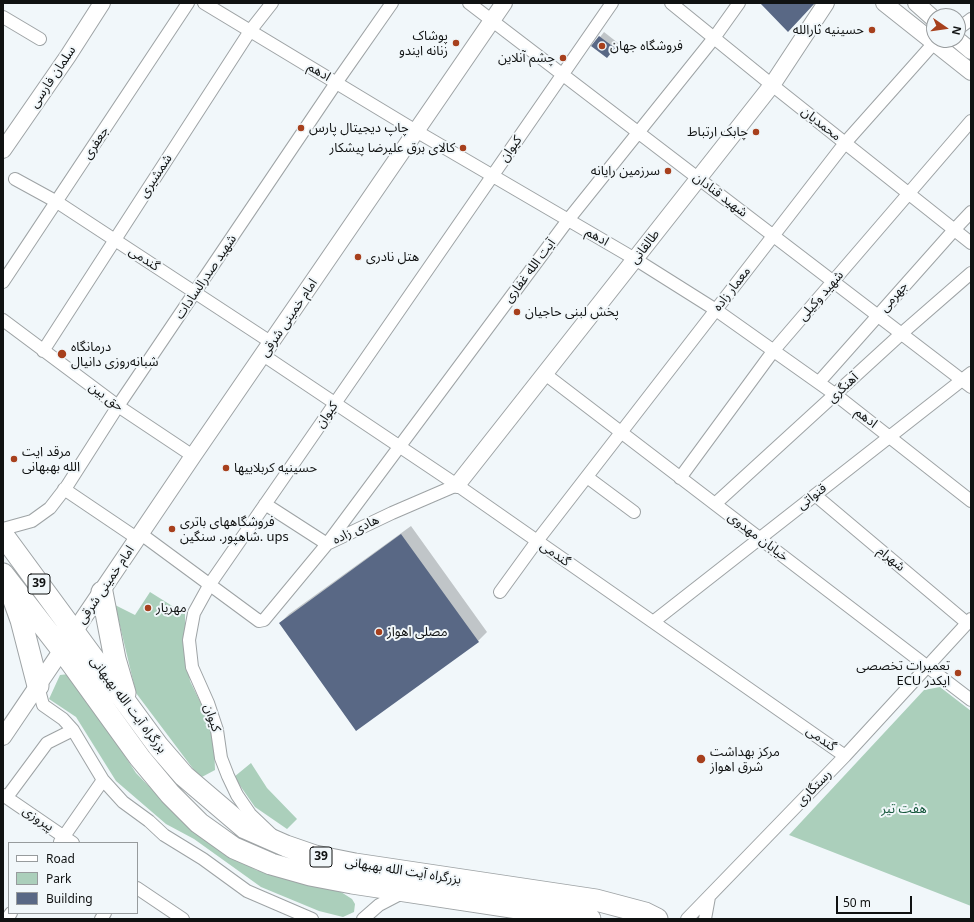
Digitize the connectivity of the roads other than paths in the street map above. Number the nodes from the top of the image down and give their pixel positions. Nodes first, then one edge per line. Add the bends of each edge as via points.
1 (102, 3) edge
2 (188, 3) edge
3 (204, 3) edge
4 (272, 3) edge
5 (392, 3) edge
6 (469, 3) edge
7 (504, 3) edge
8 (612, 3) edge
9 (671, 3) edge
10 (739, 3) edge
11 (826, 3) edge
12 (884, 3) edge
13 (916, 3) edge
14 (926, 12) edge
15 (3, 17) edge
16 (492, 21) junction
17 (250, 31) junction
18 (926, 37) edge
19 (714, 38) junction
20 (40, 39) dead end
21 (930, 48) edge
22 (940, 48) edge
23 (971, 72) edge
24 (563, 75) junction
25 (336, 82) junction
26 (772, 85) junction
27 (971, 121) edge
28 (416, 131) junction
29 (638, 133) junction
30 (845, 143) junction
31 (3, 150) edge
32 (493, 176) junction
33 (15, 178) dead end
34 (698, 179) junction
35 (908, 194) junction
36 (57, 202) junction
37 (971, 212) edge
38 (568, 220) junction
39 (954, 230) junction
40 (773, 236) junction
41 (115, 240) junction
42 (971, 243) edge
43 (635, 260) junction
44 (971, 273) edge
45 (3, 282) edge
46 (833, 282) junction
47 (195, 293) junction
48 (716, 310) junction
49 (877, 316) junction
50 (3, 320) edge
51 (901, 334) junction
52 (267, 349) junction
53 (44, 350) junction
54 (774, 350) junction
55 (545, 374) junction
56 (968, 380) edge
57 (819, 382) junction
58 (836, 394) junction
59 (335, 404) junction
60 (118, 406) junction
61 (621, 432) junction
62 (890, 437) junction
63 (399, 446) junction
64 (193, 456) junction
65 (587, 477) junction
66 (680, 478) junction
67 (457, 485) junction
68 (64, 489) junction
69 (815, 495) junction
70 (971, 501) edge
71 (266, 504) junction
72 (715, 504) junction
73 (634, 512) dead end
74 (3, 528) edge
75 (3, 535) edge
76 (139, 536) junction
77 (760, 538) junction
78 (537, 541) junction
79 (327, 544) junction
80 (3, 574) edge
81 (210, 584) junction
82 (102, 592) junction
83 (500, 592) dead end
84 (969, 621) edge
85 (653, 622) junction
86 (74, 632) junction
87 (62, 650) junction
88 (927, 666) junction
89 (38, 686) junction
90 (970, 698) edge
91 (136, 717) junction
92 (73, 730) junction
93 (3, 738) edge
94 (845, 756) junction
95 (103, 780) junction
96 (5, 796) edge
97 (66, 841) edge
98 (286, 846) junction
99 (138, 889) edge
100 (406, 891) junction
101 (709, 898) junction
102 (592, 913) edge
103 (183, 919) edge
104 (312, 919) edge
105 (363, 919) edge
106 (657, 919) edge
107 (687, 919) edge
108 (704, 919) edge

1 - 31 main road, سلمان فارسی
2 - 36 street, جعفری
3 - 17 street, ادهم
4 - 17 street, شمشیری
5 - 25 street, شهید صدرالسادات
6 - 16 street, شهید قنادان
7 - 16 main road, امام خمینی شرقی
8 - 24 street, کیوان
9 - 19 street, محمدیان
10 - 19 street, آیت الله غفاری
11 - 26 main road, طالقانی
12 - 18 main road
13 - 14 main road
15 - 20 street
16 - 24 street, شهید قنادان
16 - 28 main road, امام خمینی شرقی
17 - 25 street, ادهم
17 - 41 street, شمشیری
19 - 26 street, محمدیان
19 - 29 street, آیت الله غفاری
21 - 30 street, معمار زاده
22 - 23 main road
24 - 29 street, شهید قنادان
24 - 32 street, کیوان
25 - 28 street, ادهم
25 - 47 street, شهید صدرالسادات
26 - 30 street, محمدیان
26 - 34 main road, طالقانی
27 - 35 street, شهید وکیلی
28 - 32 street, ادهم
28 - 52 main road, امام خمینی شرقی
29 - 34 street, شهید قنادان
29 - 38 street, آیت الله غفاری
30 - 35 street, محمدیان
30 - 40 street, معمار زاده
32 - 38 street, ادهم
32 - 59 street, کیوان
33 - 36 street, گندمی
34 - 40 street, شهید قنادان
34 - 43 main road, طالقانی
35 - 39 street, محمدیان
35 - 46 street, شهید وکیلی
36 - 41 street, گندمی
36 - 45 street, جعفری
37 - 39 street, جهرمی
38 - 43 street, ادهم
38 - 63 street, آیت الله غفاری
39 - 42 street, محمدیان
39 - 49 street, جهرمی
40 - 46 street, شهید قنادان
40 - 48 street, معمار زاده
41 - 47 street, گندمی
41 - 53 street, شمشیری
43 - 48 street, ادهم
43 - 55 main road, طالقانی
44 - 51 street, آهنگری
46 - 49 street, شهید قنادان
46 - 54 street, شهید وکیلی
47 - 52 street, گندمی
47 - 60 street, شهید صدرالسادات
48 - 54 street, ادهم
48 - 61 street, معمار زاده
49 - 51 street, شهید قنادان
49 - 57 street, جهرمی
50 - 53 street, حق بین
51 - 56 street, شهید قنادان
51 - 58 street, آهنگری
52 - 59 street, گندمی
52 - 64 main road, امام خمینی شرقی
53 - 60 street, حق بین
54 - 57 street, ادهم
54 - 66 street, شهید وکیلی
55 - 61 street, خیابان مهدوی
55 - 67 main road, طالقانی
56 - 62 street, قنواتی
57 - 58 street, ادهم
58 - 62 street, ادهم
58 - 72 street, آهنگری
59 - 63 street, گندمی
59 - 71 street, کیوان
60 - 64 street, حق بین
60 - 68 street, شهید صدرالسادات
61 - 65 street, معمار زاده
61 - 66 street, خیابان مهدوی
62 - 69 street, قنواتی
62 - 70 street, ادهم
63 - 67 street, گندمی
63 - 79 street, آیت الله غفاری
64 - 76 main road, امام خمینی شرقی
65 - 73 street
65 - 78 street, معمار زاده
66 - 72 street, خیابان مهدوی
67 - 78 street, گندمی
67 - 79 street, هادی زاده
68 - 74 street, شهید صدرالسادات via 50,508 32,521
68 - 76 street
69 - 77 street, قنواتی
69 - 84 street, شهرام
71 - 79 street
71 - 81 street, کیوان
72 - 77 street, خیابان مهدوی
75 - 86 highway, بزرگراه آیت الله بهبهانی / 39
76 - 81 street
76 - 82 main road, امام خمینی شرقی
77 - 85 street, قنواتی
77 - 88 street, خیابان مهدوی
78 - 83 street, معمار زاده
78 - 85 street, گندمی
79 - 81 street, هادی زاده via 264,620 259,621
80 - 87 highway, بزرگراه آیت الله بهبهانی / 39
80 - 89 highway via 22,620
81 - 98 street, کیوان via 194,613 189,640 192,667 208,703 217,730 221,758 237,795 250,814
82 - 86 main road, امام خمینی شرقی
82 - 91 highway via 123,690
84 - 88 street, رستگاری
85 - 94 street, گندمی
86 - 87 main road, امام خمینی شرقی
86 - 91 highway, بزرگراه آیت الله بهبهانی / 39
87 - 89 main road
87 - 100 highway, بزرگراه آیت الله بهبهانی / 39 via 140,758 170,794 200,823 234,848 271,864 310,875
88 - 90 street, خیابان مهدوی
88 - 94 street, رستگاری
89 - 92 street via 43,705 63,719
89 - 93 main road
91 - 98 highway, بزرگراه آیت الله بهبهانی / 39 via 184,776 214,802 245,828
92 - 95 street
92 - 96 street via 47,743
94 - 101 street, رستگاری
95 - 97 street
95 - 104 street via 123,802 164,835 203,859 247,892
96 - 97 street, پیروزی
98 - 102 highway, بزرگراه آیت الله بهبهانی / 39 via 315,856
99 - 103 street
100 - 102 highway, بزرگراه آیت الله بهبهانی / 39
100 - 105 street via 378,905
101 - 107 street, رستگاری
101 - 108 street
102 - 106 highway, بزرگراه آیت الله بهبهانی / 39 via 645,913

